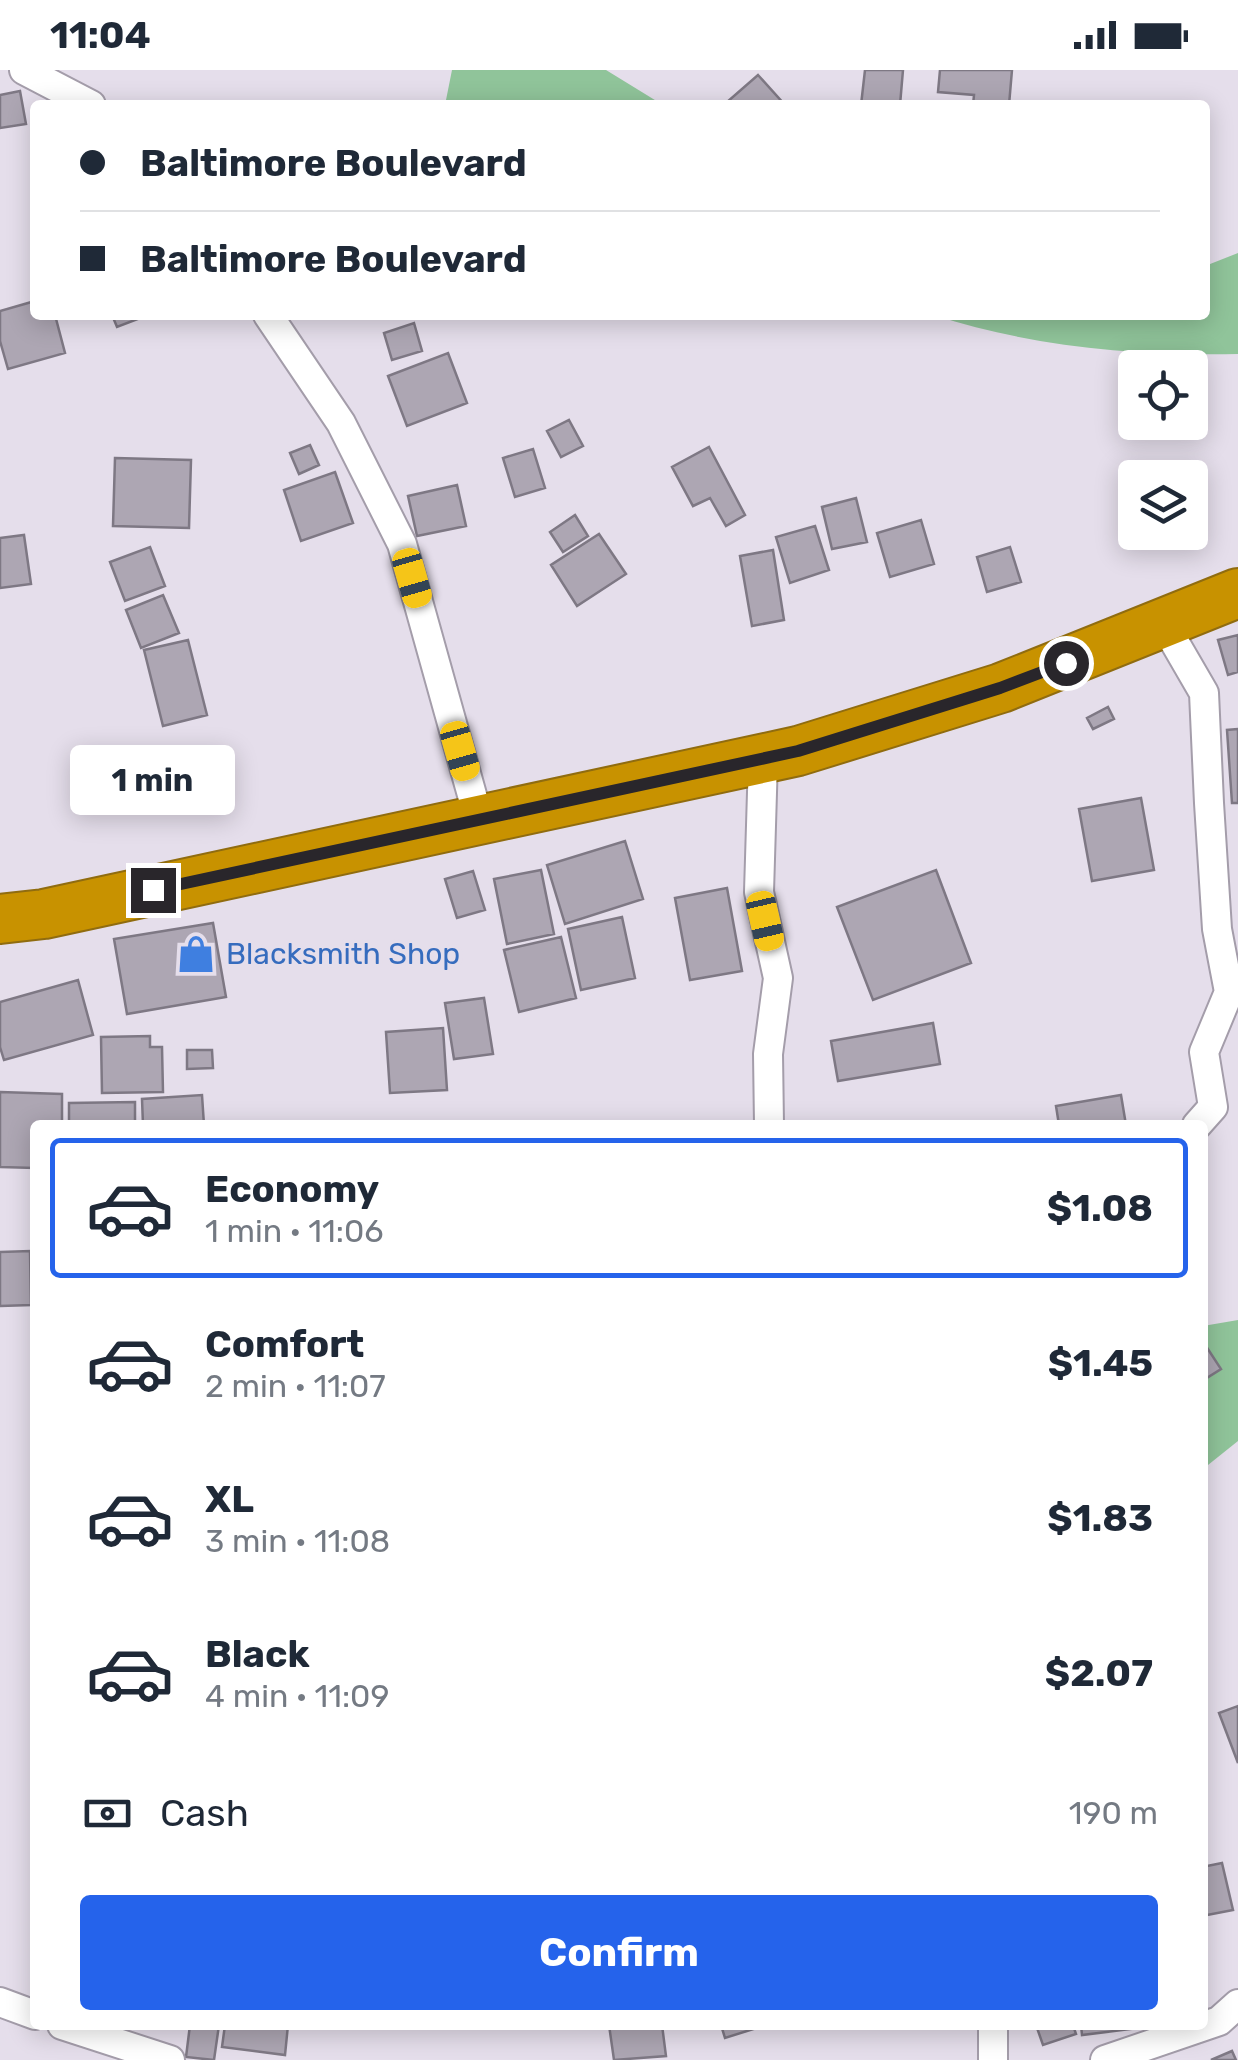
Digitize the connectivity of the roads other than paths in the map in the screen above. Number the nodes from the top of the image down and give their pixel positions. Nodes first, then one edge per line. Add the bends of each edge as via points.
1 (24, 70) edge
2 (82, 100) edge
3 (271, 320) edge
4 (1238, 593) edge
5 (1164, 624) junction
6 (763, 759) junction
7 (480, 820) junction
8 (0, 919) edge
9 (768, 1120) edge
10 (1202, 1120) edge
11 (0, 2002) edge
12 (1238, 2004) edge
13 (30, 2013) edge
14 (1208, 2025) edge
15 (77, 2030) edge
16 (993, 2030) edge
17 (1193, 2030) edge
18 (170, 2060) edge
19 (993, 2060) edge
20 (1106, 2060) edge

1 - 2 street
3 - 7 street via 341,424 402,544
4 - 5 highway
5 - 6 highway via 1000,688
5 - 10 street via 1204,693 1217,929 1228,992 1204,1052 1213,1107
6 - 7 highway
6 - 9 street via 758,892 778,978
7 - 8 highway
11 - 13 street
12 - 14 street
15 - 18 street
16 - 19 street
17 - 20 street

